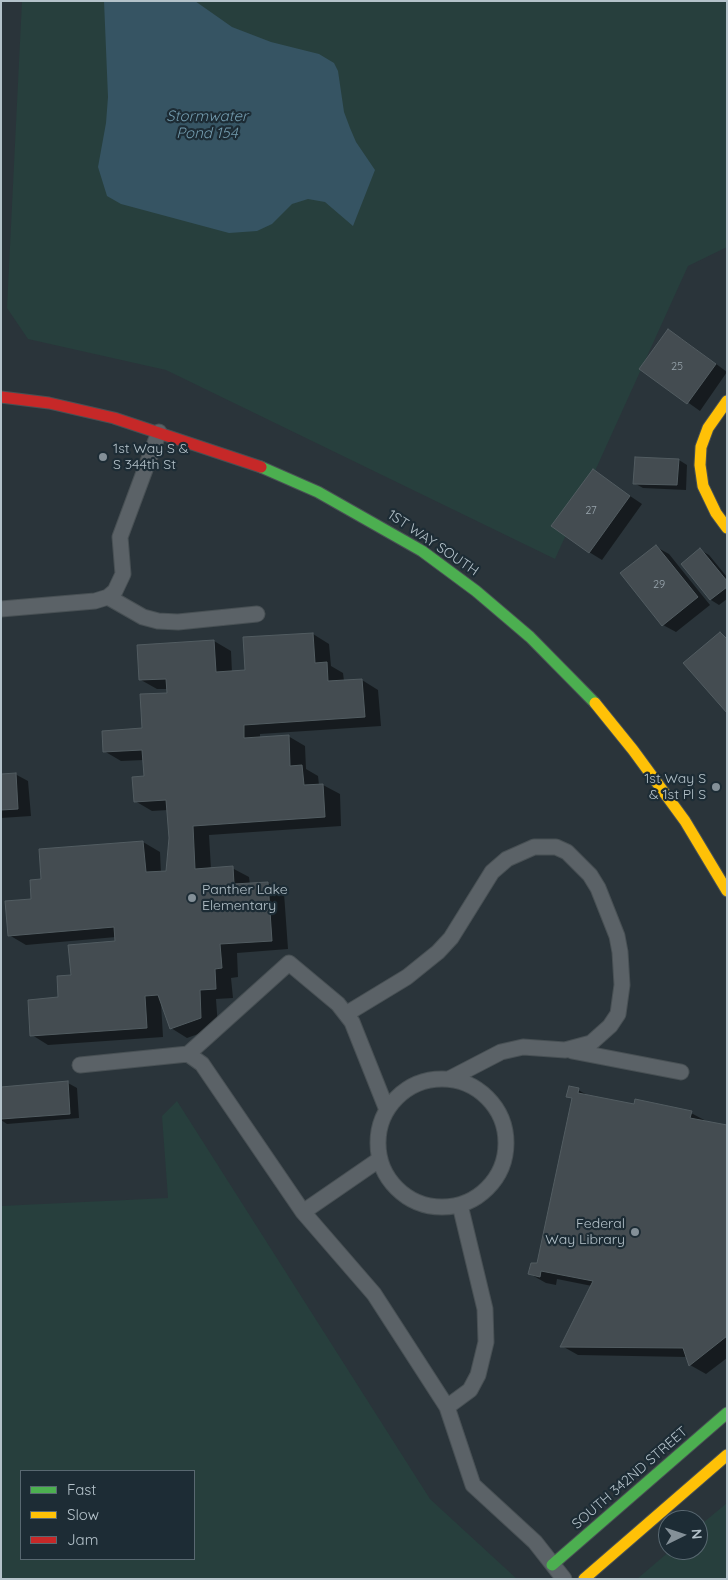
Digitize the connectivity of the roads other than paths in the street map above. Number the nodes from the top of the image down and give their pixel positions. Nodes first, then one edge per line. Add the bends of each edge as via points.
1 (1, 397) edge
2 (727, 401) edge
3 (159, 432) junction
4 (727, 528) edge
5 (108, 597) junction
6 (1, 609) edge
7 (257, 614) dead end
8 (727, 892) edge
9 (346, 1014) junction
10 (565, 1050) junction
11 (188, 1054) junction
12 (80, 1065) dead end
13 (681, 1072) dead end
14 (449, 1079) junction
15 (387, 1110) junction
16 (380, 1159) junction
17 (460, 1205) junction
18 (303, 1212) junction
19 (447, 1407) junction
20 (727, 1413) edge
21 (727, 1455) edge
22 (552, 1564) junction
23 (564, 1579) edge
24 (584, 1579) edge

1 - 3 main road, 1ST WAY SOUTH via 50,403
2 - 4 main road via 708,428 701,447 700,466 703,486
3 - 5 lane via 120,537 123,574 115,591
3 - 8 main road, 1ST WAY SOUTH via 266,469 318,492 422,551 476,591 569,676 633,750 685,820
5 - 6 lane via 76,604
5 - 7 lane via 143,617 158,621
9 - 10 lane via 407,976 438,952 451,938 492,872 507,859 529,849 556,847 577,861 598,888 617,936 622,969 621,1000 618,1014 610,1026 591,1043
9 - 11 lane via 289,963
9 - 15 lane via 359,1035
10 - 13 lane
10 - 14 lane via 523,1048 501,1052
11 - 12 lane
11 - 18 lane via 213,1077
14 - 15 lane via 423,1082 409,1088
14 - 17 lane via 473,1087 494,1106 505,1132 504,1159 498,1174 480,1194
15 - 16 lane via 381,1126
16 - 17 lane via 386,1175 405,1196 428,1206
16 - 18 lane
17 - 19 lane via 485,1309 486,1342 478,1375 470,1390
18 - 19 lane via 374,1294
19 - 22 lane via 472,1485 535,1542
20 - 22 main road, SOUTH 342ND STREET
21 - 24 main road
22 - 23 lane

